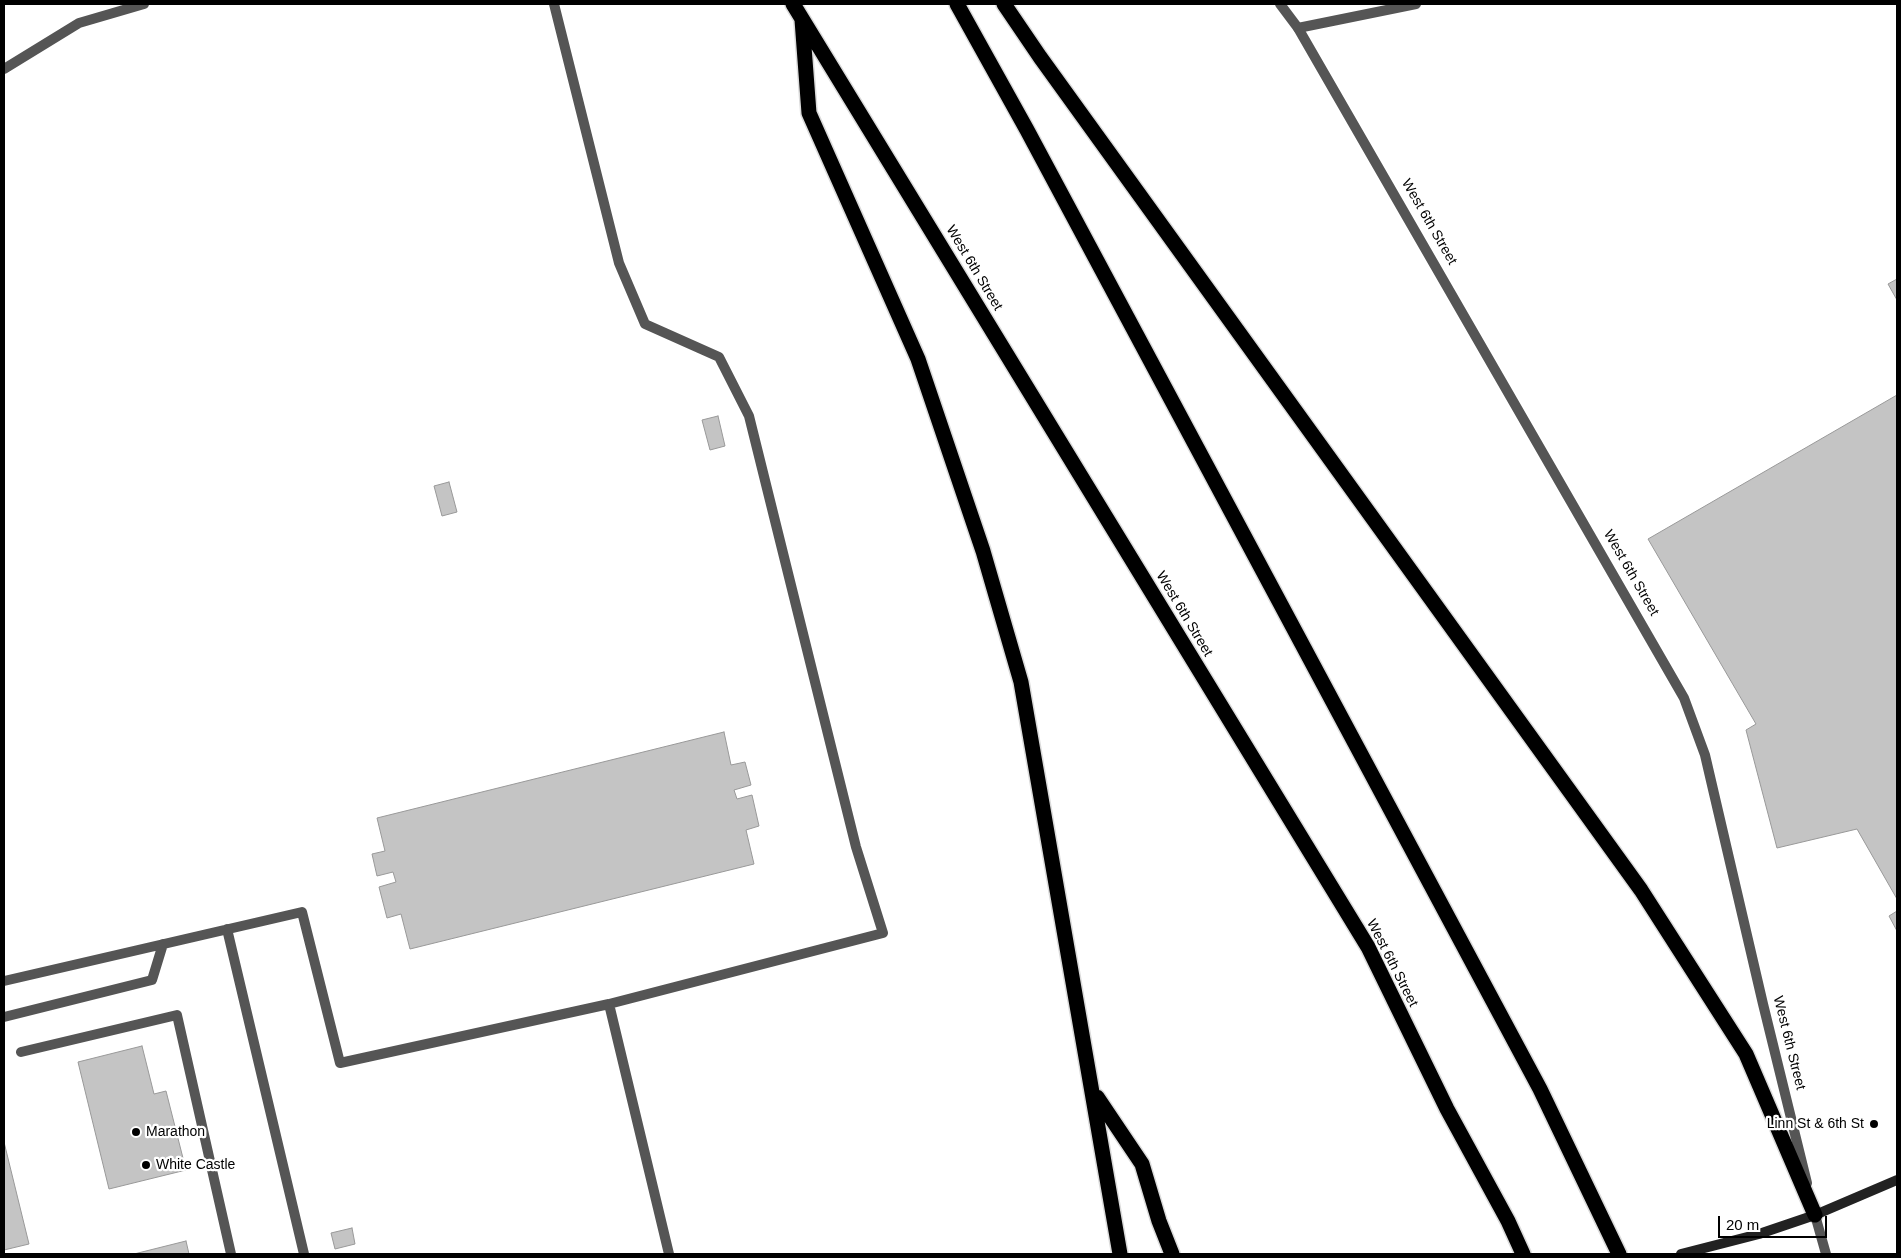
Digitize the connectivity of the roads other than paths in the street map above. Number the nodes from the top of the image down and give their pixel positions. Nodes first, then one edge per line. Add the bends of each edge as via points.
1 (144, 4) edge
2 (554, 4) edge
3 (957, 4) edge
4 (1004, 4) edge
5 (1280, 4) edge
6 (1416, 4) edge
7 (798, 10) edge
8 (1298, 28) junction
9 (4, 69) edge
10 (227, 929) junction
11 (163, 944) junction
12 (4, 981) edge
13 (609, 1004) junction
14 (4, 1017) edge
15 (21, 1052) dead end
16 (1093, 1091) junction
17 (1897, 1180) edge
18 (1815, 1216) junction
19 (232, 1254) edge
20 (304, 1254) edge
21 (669, 1254) edge
22 (1120, 1254) edge
23 (1172, 1254) edge
24 (1523, 1254) edge
25 (1619, 1254) edge
26 (1681, 1254) edge
27 (1826, 1254) edge

1 - 9 street via 79,23
2 - 13 street via 619,263 645,324 719,357 749,416 856,847 883,933
3 - 25 highway via 1037,147 1540,1089
4 - 18 highway via 1641,890 1746,1054
5 - 8 street, West 6th Street
6 - 8 street
7 - 16 highway via 809,113 918,359 983,551 1021,682
7 - 24 highway, West 6th Street via 1368,946 1447,1109
8 - 18 street, West 6th Street via 1684,698 1705,754
10 - 11 street
10 - 13 street via 302,912 340,1063
10 - 20 street
11 - 12 street
11 - 14 street via 152,980
13 - 21 street
15 - 19 street via 177,1015
16 - 22 highway
16 - 23 highway via 1142,1164
17 - 18 main road
18 - 26 main road
18 - 27 street, West 6th Street

